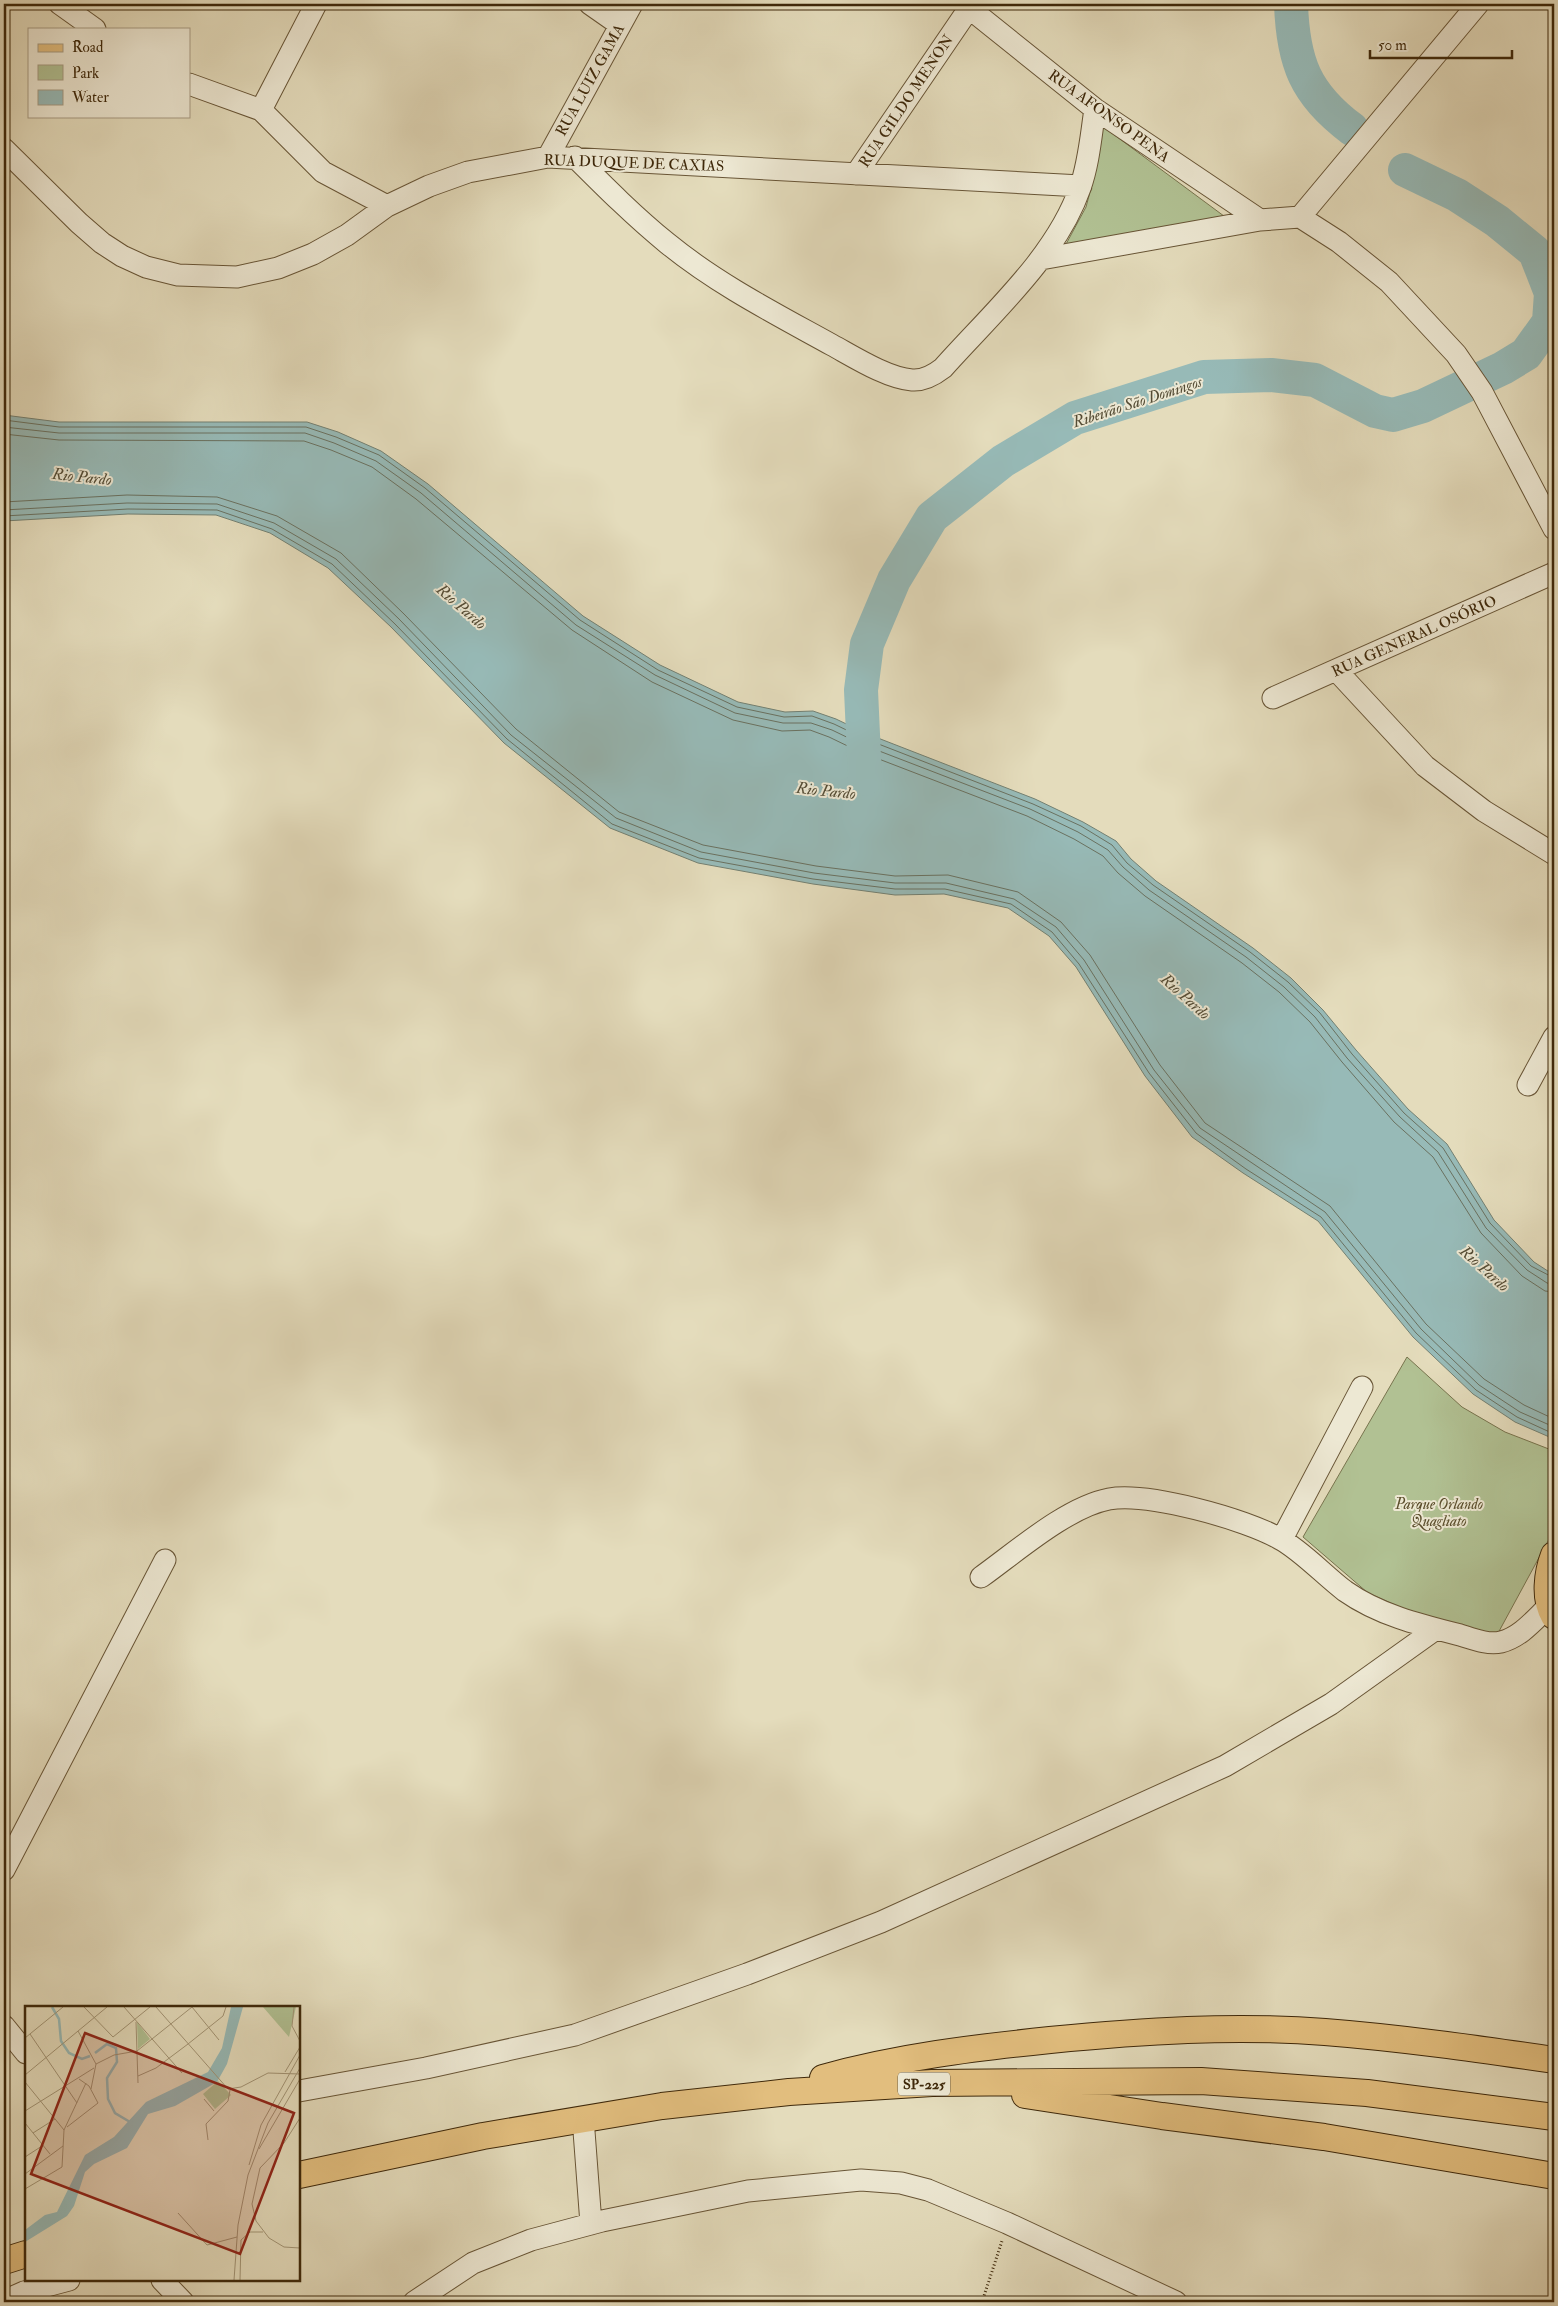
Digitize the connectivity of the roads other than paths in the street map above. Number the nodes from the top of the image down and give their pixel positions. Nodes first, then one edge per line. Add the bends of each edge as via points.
1 (60, 4) edge
2 (315, 4) edge
3 (590, 4) edge
4 (632, 4) edge
5 (1478, 4) edge
6 (968, 5) edge
7 (620, 25) junction
8 (94, 28) edge
9 (190, 84) edge
10 (1095, 109) junction
11 (261, 110) junction
12 (4, 149) edge
13 (548, 157) junction
14 (576, 157) junction
15 (856, 174) junction
16 (1081, 186) junction
17 (387, 206) junction
18 (1300, 217) junction
19 (1260, 220) junction
20 (1041, 259) junction
21 (1554, 529) edge
22 (1554, 573) edge
23 (1336, 670) junction
24 (1273, 698) dead end
25 (1554, 854) edge
26 (1554, 1037) edge
27 (1528, 1085) dead end
28 (1362, 1387) dead end
29 (1282, 1539) junction
30 (1554, 1555) edge
31 (165, 1560) dead end
32 (981, 1577) dead end
33 (1551, 1611) edge
34 (1436, 1629) junction
35 (4, 1870) edge
36 (4, 2026) edge
37 (25, 2052) edge
38 (1554, 2060) edge
39 (932, 2083) junction
40 (300, 2091) edge
41 (788, 2092) junction
42 (1554, 2117) edge
43 (583, 2118) junction
44 (300, 2175) edge
45 (1554, 2176) edge
46 (591, 2224) junction
47 (25, 2254) edge
48 (4, 2261) edge
49 (65, 2281) edge
50 (163, 2281) edge
51 (4, 2301) edge
52 (183, 2302) edge
53 (414, 2302) edge
54 (1176, 2302) edge

1 - 8 street
2 - 11 street
3 - 7 street
4 - 7 street, RUA LUIZ GAMA
5 - 18 street
6 - 10 street, RUA AFONSO PENA
6 - 15 street, RUA GILDO MENON
7 - 13 street, RUA LUIZ GAMA
9 - 11 street
10 - 16 street
10 - 19 street, RUA AFONSO PENA
11 - 17 street via 323,172
12 - 17 street, RUA DUQUE DE CAXIAS via 102,243 146,267 178,275 237,278 278,268 347,235
13 - 14 street, RUA DUQUE DE CAXIAS
13 - 17 street, RUA DUQUE DE CAXIAS via 468,172
14 - 15 street, RUA DUQUE DE CAXIAS
14 - 20 street via 668,244 726,284 846,352 884,371 913,380 924,379 943,368
15 - 16 street, RUA DUQUE DE CAXIAS
16 - 20 street via 1070,212
18 - 19 street
18 - 21 street via 1339,242 1389,282 1456,354 1482,392
19 - 20 street
22 - 23 street, RUA GENERAL OSÓRIO
23 - 24 street, RUA GENERAL OSÓRIO
23 - 25 street via 1425,766 1484,811
26 - 27 street
28 - 29 street
29 - 32 street via 1224,1516 1130,1497 1109,1499 1084,1507 1060,1521
29 - 34 street via 1362,1602
30 - 33 main road via 1548,1579
31 - 35 street
33 - 34 street via 1501,1642 1490,1643
34 - 40 street via 1331,1704 1224,1766 881,1922 576,2035 426,2068
36 - 37 street
38 - 41 main road via 1326,2032 1265,2029 1165,2031 1008,2044 911,2058 842,2072
39 - 41 main road, SP-225
39 - 42 main road, SP-225 via 1201,2081 1367,2093
39 - 45 main road via 1324,2137
41 - 43 main road, SP-225
43 - 44 main road, SP-225 via 429,2146
43 - 46 street
46 - 53 street via 531,2240 473,2263
46 - 54 street via 748,2191 861,2180 901,2183 928,2190 1007,2223
47 - 48 main road
49 - 51 street
50 - 52 street

